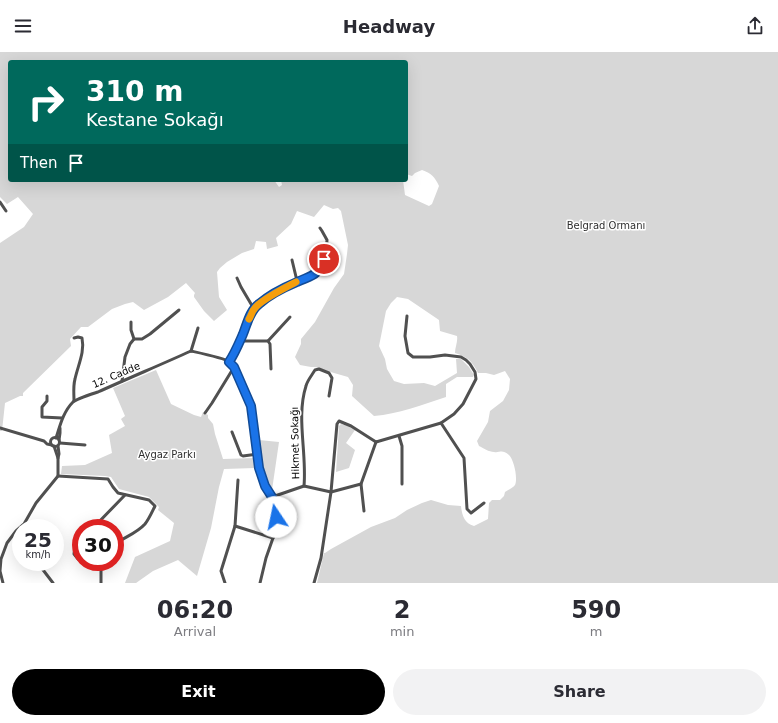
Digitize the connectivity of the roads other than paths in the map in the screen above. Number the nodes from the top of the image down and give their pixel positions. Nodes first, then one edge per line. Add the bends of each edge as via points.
1 (0, 202) edge
2 (6, 211) dead end
3 (320, 228) dead end
4 (292, 260) dead end
5 (237, 278) dead end
6 (298, 281) junction
7 (254, 309) junction
8 (178, 310) dead end
9 (407, 316) dead end
10 (290, 317) dead end
11 (131, 322) dead end
12 (198, 328) dead end
13 (74, 338) dead end
14 (134, 339) junction
15 (240, 340) junction
16 (268, 341) junction
17 (191, 351) junction
18 (229, 362) junction
19 (234, 367) junction
20 (270, 369) dead end
21 (122, 381) junction
22 (47, 396) dead end
23 (329, 396) dead end
24 (74, 401) junction
25 (205, 413) dead end
26 (62, 418) junction
27 (441, 423) junction
28 (0, 428) edge
29 (232, 432) dead end
30 (399, 436) junction
31 (44, 441) junction
32 (57, 441) junction
33 (376, 442) junction
34 (85, 445) dead end
35 (53, 446) junction
36 (257, 454) junction
37 (58, 458) junction
38 (58, 476) junction
39 (238, 480) dead end
40 (361, 484) junction
41 (402, 484) dead end
42 (304, 486) junction
43 (332, 492) junction
44 (125, 495) junction
45 (272, 497) junction
46 (484, 503) dead end
47 (364, 511) dead end
48 (27, 519) edge
49 (102, 519) edge
50 (235, 526) junction
51 (12, 536) edge
52 (124, 538) edge
53 (273, 538) junction
54 (44, 571) edge
55 (101, 571) edge
56 (3, 583) edge
57 (53, 583) edge
58 (101, 583) edge
59 (225, 583) edge
60 (260, 583) edge
61 (314, 583) edge

1 - 2 street
3 - 6 street via 327,240 321,267 308,278
4 - 6 street
5 - 7 street
6 - 7 street
7 - 15 street
8 - 14 street via 150,334 142,339
9 - 27 street via 405,336 408,353 413,357 461,357 475,372 476,379 464,404
10 - 16 street
11 - 14 street
12 - 17 street
13 - 24 street via 82,338 83,344 74,380
14 - 21 street via 125,357
15 - 16 street
15 - 18 street
16 - 20 street
17 - 18 street
17 - 21 street, 12. Cadde
18 - 19 street
19 - 25 street
19 - 36 street via 251,406
21 - 24 street, 12. Cadde
22 - 26 street via 47,401 42,407 42,417
23 - 42 street, Hikmet Sokağı via 332,378 329,373 315,370 306,385 302,403
24 - 26 street
26 - 32 street
27 - 30 street
27 - 46 street via 464,458 467,509 470,513
28 - 31 street
29 - 36 street via 241,455
30 - 33 street
30 - 41 street via 402,446
31 - 32 street
31 - 35 street
32 - 34 street
32 - 35 street via 56,447
32 - 35 street via 51,443
32 - 37 street
33 - 40 street
33 - 43 street via 352,426 339,421
35 - 37 street
36 - 45 street via 265,486
37 - 38 street
38 - 44 street via 108,479 118,493
38 - 48 street
39 - 50 street
40 - 43 street
40 - 47 street
42 - 43 street
42 - 45 street
43 - 61 street via 321,558
44 - 49 street
44 - 52 street via 149,500 155,506 146,523
45 - 53 street via 276,517
50 - 53 street
50 - 59 street via 221,571
51 - 56 street via 1,559
53 - 60 street
54 - 57 street
55 - 58 street

